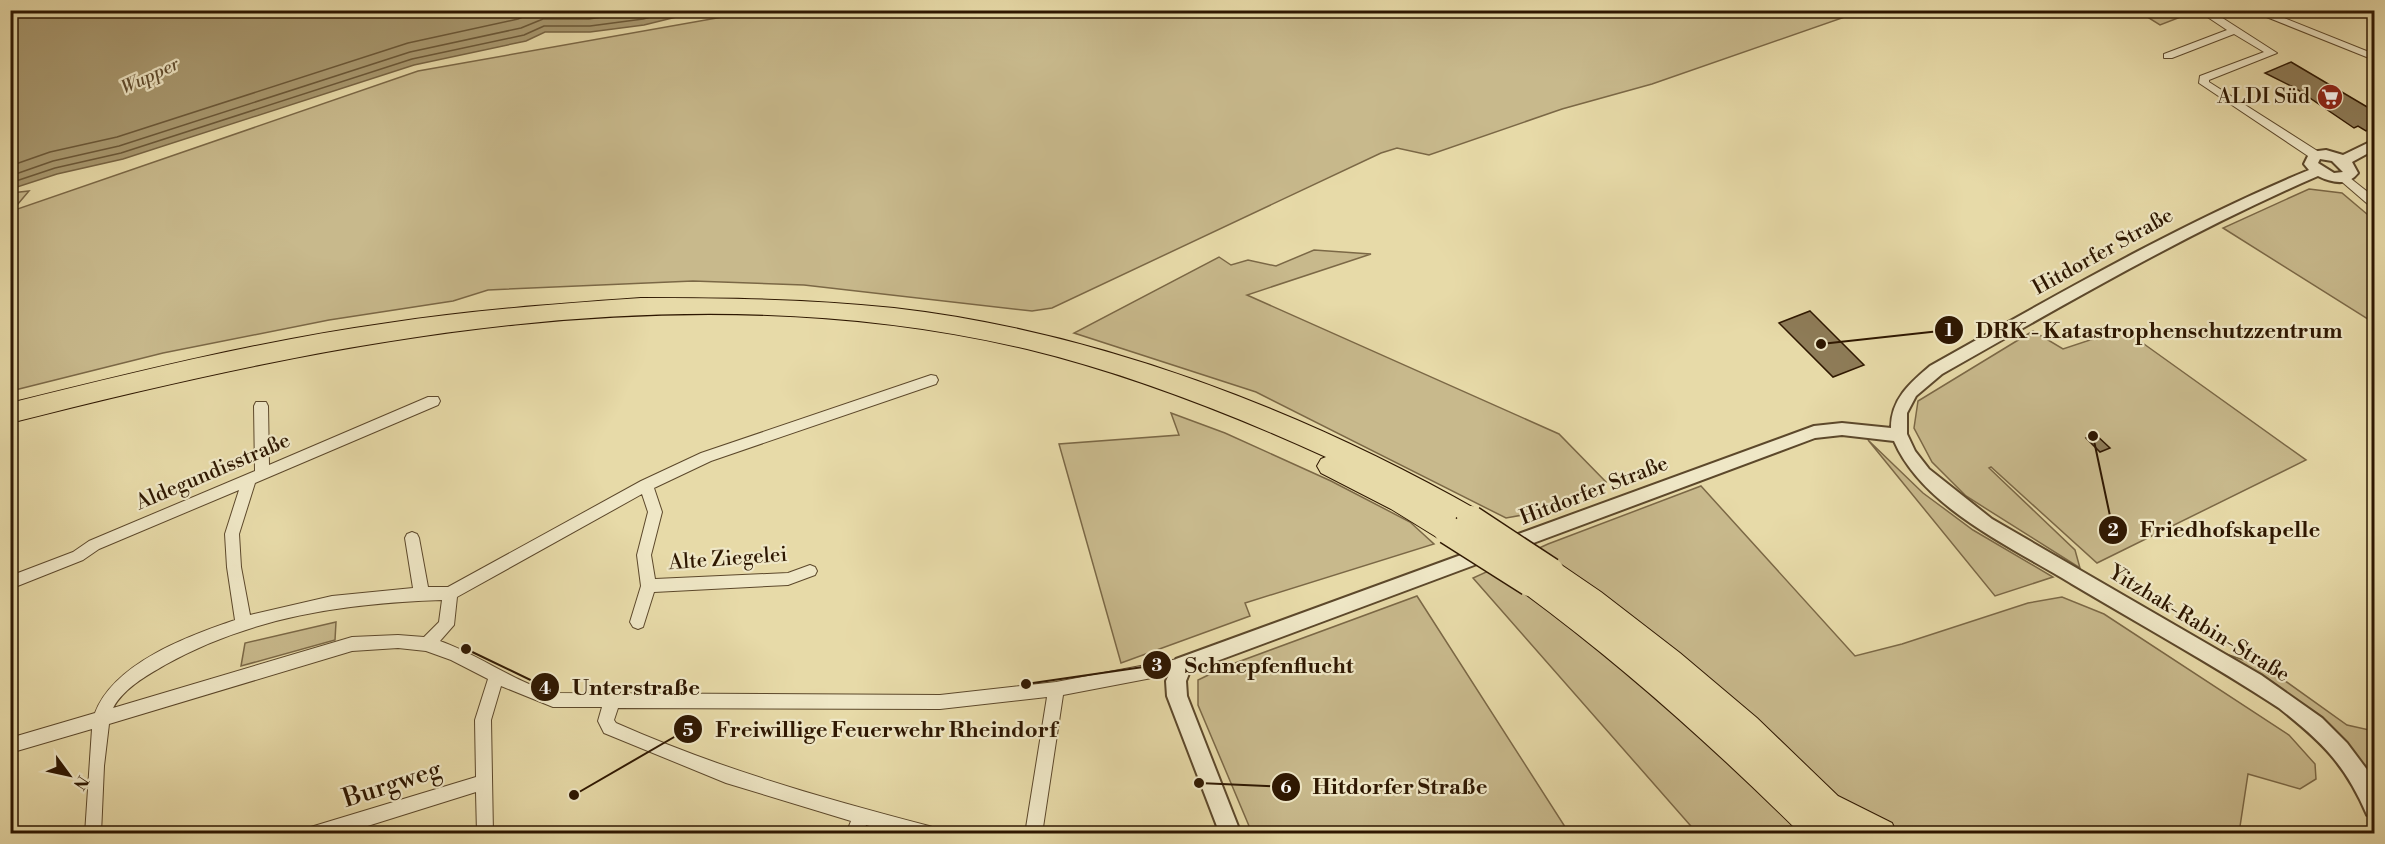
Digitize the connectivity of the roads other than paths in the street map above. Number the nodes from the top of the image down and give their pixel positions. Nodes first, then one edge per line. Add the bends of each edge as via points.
1 (2134, 10) edge
2 (2149, 10) edge
3 (2202, 10) edge
4 (2254, 10) edge
5 (2235, 30) junction
6 (2168, 56) dead end
7 (2374, 57) edge
8 (2374, 144) edge
9 (2343, 161) junction
10 (2316, 163) junction
11 (2344, 178) junction
12 (2374, 203) edge
13 (931, 380) dead end
14 (433, 401) dead end
15 (261, 406) dead end
16 (10, 413) edge
17 (10, 427) edge
18 (1898, 435) junction
19 (256, 475) junction
20 (646, 485) junction
21 (1460, 525) junction
22 (412, 538) dead end
23 (810, 571) dead end
24 (1540, 577) junction
25 (10, 583) edge
26 (648, 586) junction
27 (421, 593) junction
28 (450, 593) junction
29 (243, 621) junction
30 (638, 622) dead end
31 (427, 644) junction
32 (1183, 665) junction
33 (496, 678) junction
34 (1056, 689) junction
35 (612, 700) junction
36 (101, 718) junction
37 (10, 746) edge
38 (484, 782) junction
39 (1823, 801) junction
40 (2374, 807) edge
41 (862, 816) junction
42 (93, 834) edge
43 (314, 834) edge
44 (485, 834) edge
45 (854, 834) edge
46 (929, 834) edge
47 (1033, 834) edge
48 (1231, 834) edge
49 (1824, 834) edge
50 (1853, 834) edge
51 (1881, 834) edge

1 - 2 street via 2139,14
3 - 5 street
4 - 7 street
5 - 6 street
5 - 10 street via 2272,53 2204,78 2204,83
8 - 9 street
9 - 10 street via 2325,155
9 - 11 street via 2351,173
10 - 11 street via 2331,177
10 - 18 street, Hitdorfer Straße via 2162,243 1936,370 1915,384 1899,413
11 - 12 street
13 - 20 street via 706,457
14 - 19 street, Aldegundisstraße
15 - 19 street
16 - 21 highway via 118,385 402,328 596,307 806,308 957,326 1023,339 1140,371 1218,399 1370,465
17 - 21 highway via 198,382 440,336 614,320 790,321 878,329 995,348 1162,395 1255,432
18 - 32 street, Hitdorfer Straße via 1842,429 1814,432
18 - 40 street, Yitzhak-Rabin-Straße via 1908,456 1933,486 1986,524 2264,689 2309,721 2352,763
19 - 25 street, Aldegundisstraße
19 - 29 street via 232,534
20 - 26 street, Alte Ziegelei via 655,512 644,555
20 - 28 street
21 - 24 highway, bridge
22 - 27 street
23 - 26 street, Alte Ziegelei via 788,579
24 - 39 highway via 1586,598 1763,742
24 - 49 highway via 1568,608 1687,704
26 - 30 street, Alte Ziegelei
27 - 28 street
27 - 29 street via 290,610
28 - 31 street via 446,625
29 - 36 street via 177,649 126,681 108,700
31 - 33 street, Hitdorfer Straße
31 - 36 street, Hitdorfer Straße via 394,640 352,644
32 - 34 street, Hitdorfer Straße
32 - 48 street via 1176,681 1177,696
33 - 35 street, Hitdorfer Straße via 531,695 553,700
33 - 38 street via 483,720
34 - 35 street, Hitdorfer Straße via 940,702
34 - 47 street
35 - 41 street via 606,721 610,728 667,755
36 - 37 street, Hitdorfer Straße
36 - 42 street
38 - 43 street, Burgweg
38 - 44 street
39 - 50 highway
39 - 51 highway
41 - 45 street
41 - 46 street

